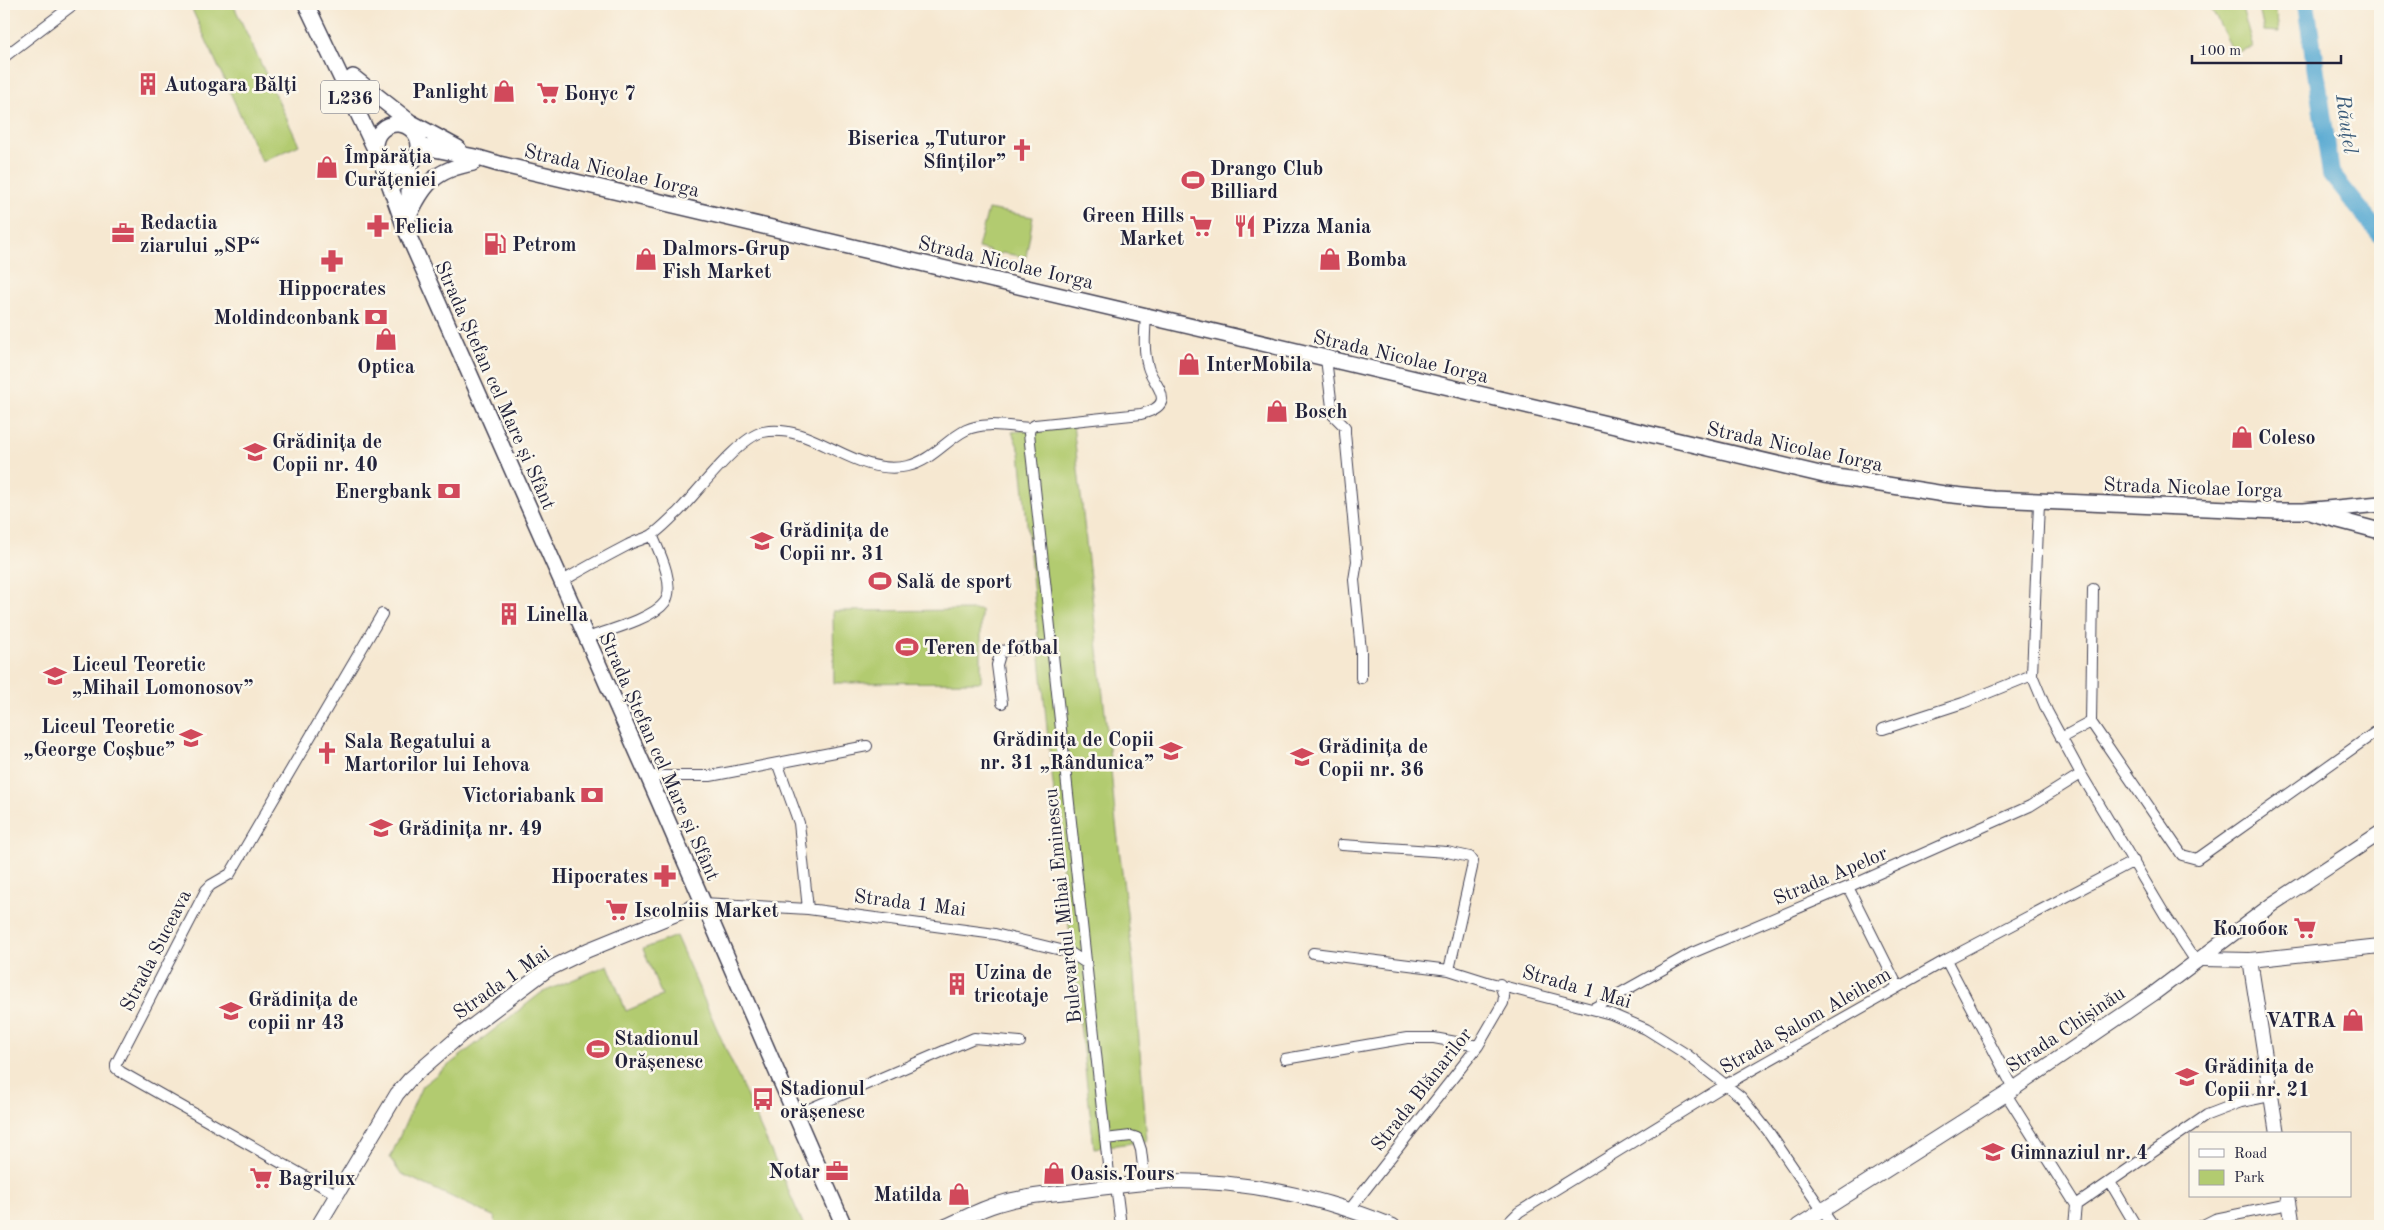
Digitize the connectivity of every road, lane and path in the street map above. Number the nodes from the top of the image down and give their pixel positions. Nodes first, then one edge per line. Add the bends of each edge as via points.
1 (74, 4) edge
2 (306, 4) edge
3 (326, 44) junction
4 (4, 57) edge
5 (353, 77) junction
6 (401, 124) junction
7 (415, 155) junction
8 (378, 156) junction
9 (474, 160) junction
10 (407, 223) junction
11 (1146, 316) junction
12 (1326, 358) junction
13 (1030, 428) junction
14 (2039, 503) junction
15 (2380, 504) edge
16 (2304, 511) junction
17 (2380, 531) edge
18 (652, 535) junction
19 (561, 582) junction
20 (2093, 588) dead end
21 (382, 614) dead end
22 (587, 638) junction
23 (1051, 645) junction
24 (2032, 675) junction
25 (1360, 678) dead end
26 (1002, 703) dead end
27 (2092, 722) junction
28 (1883, 729) dead end
29 (2380, 729) edge
30 (2061, 738) junction
31 (867, 746) dead end
32 (778, 765) junction
33 (2081, 774) junction
34 (648, 776) junction
35 (2380, 833) edge
36 (1342, 845) dead end
37 (2134, 861) junction
38 (1848, 887) junction
39 (703, 902) junction
40 (808, 909) junction
41 (2380, 946) edge
42 (1313, 953) dead end
43 (1946, 960) junction
44 (2250, 960) junction
45 (2200, 961) junction
46 (1086, 962) junction
47 (1449, 970) junction
48 (1500, 984) junction
49 (1898, 987) junction
50 (1592, 1009) junction
51 (1020, 1042) dead end
52 (1478, 1046) junction
53 (1285, 1059) dead end
54 (1727, 1084) junction
55 (2010, 1091) junction
56 (2270, 1096) junction
57 (795, 1115) junction
58 (2277, 1132) edge
59 (1105, 1139) junction
60 (2110, 1182) junction
61 (1145, 1183) junction
62 (1116, 1186) junction
63 (336, 1194) junction
64 (2288, 1200) edge
65 (2076, 1205) junction
66 (1350, 1209) junction
67 (1824, 1210) junction
68 (318, 1226) edge
69 (844, 1226) edge
70 (946, 1226) edge
71 (1121, 1226) edge
72 (1393, 1226) edge
73 (1505, 1226) edge
74 (1798, 1226) edge
75 (1833, 1226) edge
76 (2074, 1226) edge
77 (2136, 1226) edge
78 (2201, 1226) edge
79 (2293, 1226) edge

1 - 4 street
2 - 3 main road, Strada Ștefan cel Mare și Sfânt
3 - 5 main road, L236
3 - 8 main road, Strada Ștefan cel Mare și Sfânt / L236
5 - 6 main road, L236
5 - 9 main road via 410,122
6 - 7 main road, L236 via 413,132
6 - 8 main road, L236 via 382,130 375,142
7 - 8 main road via 400,168 391,167
7 - 9 main road, Strada Nicolae Iorga
7 - 10 main road
8 - 10 main road, Strada Ștefan cel Mare și Sfânt
9 - 10 main road via 448,169 431,180 417,198
9 - 11 main road, Strada Nicolae Iorga
10 - 19 main road, Strada Ștefan cel Mare și Sfânt
11 - 12 main road, Strada Nicolae Iorga
11 - 13 street via 1146,358 1149,372 1161,388 1159,404 1141,414
12 - 14 main road, Strada Nicolae Iorga via 1824,475 1944,494
12 - 25 street via 1334,415 1345,427 1357,561 1354,580 1362,651
13 - 18 street via 980,426 966,430 926,458 908,466 885,467 860,462 807,437 785,431 762,432 742,444
13 - 23 street, Bulevardul Mihai Eminescu
14 - 16 main road, Strada Nicolae Iorga
14 - 24 street
15 - 16 main road, Strada Nicolae Iorga
16 - 17 main road, Strada Nicolae Iorga
18 - 19 street
18 - 22 street via 665,563 665,602 639,619
19 - 22 main road, Strada Ștefan cel Mare și Sfânt
20 - 27 street
21 - 63 street, Strada Suceava via 230,874 206,890 116,1064 121,1072
22 - 34 main road, Strada Ștefan cel Mare și Sfânt
23 - 26 street via 1001,651 997,665
23 - 46 street, Bulevardul Mihai Eminescu
24 - 28 street via 1963,703
24 - 30 street
27 - 29 street via 2182,855 2196,858
27 - 30 street
30 - 33 street
31 - 32 street
32 - 34 street via 762,765 710,776
32 - 40 street via 799,823
33 - 37 street
33 - 38 street, Strada Apelor via 2030,806
34 - 39 main road, Strada Ștefan cel Mare și Sfânt
35 - 45 street, Strada Chișinău via 2274,904
36 - 47 street via 1447,852 1470,857 1472,868
37 - 43 street, Strada Șalom Aleihem
37 - 45 street via 2165,915
38 - 49 street
38 - 50 street, Strada Apelor via 1692,953
39 - 40 street, Strada 1 Mai
39 - 57 main road, Strada Ștefan cel Mare și Sfânt
39 - 63 street, Strada 1 Mai via 560,963 488,1013 397,1094
40 - 46 street, Strada 1 Mai via 995,934 1069,952
41 - 44 street
42 - 47 street, Strada 1 Mai
43 - 49 street, Strada Șalom Aleihem
43 - 55 street
44 - 45 street
44 - 56 street
45 - 55 street, Strada Chișinău
46 - 59 street, Bulevardul Mihai Eminescu
47 - 48 street, Strada 1 Mai
48 - 50 street, Strada 1 Mai
48 - 52 street, Strada Blănarilor via 1504,997 1502,1003
49 - 54 street, Strada Șalom Aleihem
50 - 54 street, Strada 1 Mai via 1646,1029
51 - 57 street via 974,1038
52 - 53 street via 1434,1038 1407,1038
52 - 66 street, Strada Blănarilor
54 - 67 street, Strada 1 Mai via 1768,1131
54 - 73 street, Strada Șalom Aleihem via 1519,1212
55 - 65 street
55 - 67 street, Strada Chișinău
56 - 58 street
56 - 60 street via 2207,1114
57 - 69 main road, Strada Ștefan cel Mare și Sfânt
59 - 61 street via 1137,1138
59 - 62 street, Bulevardul Mihai Eminescu via 1109,1174
60 - 65 street
60 - 77 street
61 - 62 street
61 - 66 street via 1241,1186 1292,1194
62 - 70 street via 1020,1198 997,1204
62 - 71 street, Bulevardul Mihai Eminescu
63 - 68 street, Strada 1 Mai
64 - 78 street via 2215,1218
64 - 79 street
65 - 76 street
66 - 72 street
67 - 74 street, Strada Chișinău
67 - 75 street, Strada 1 Mai

